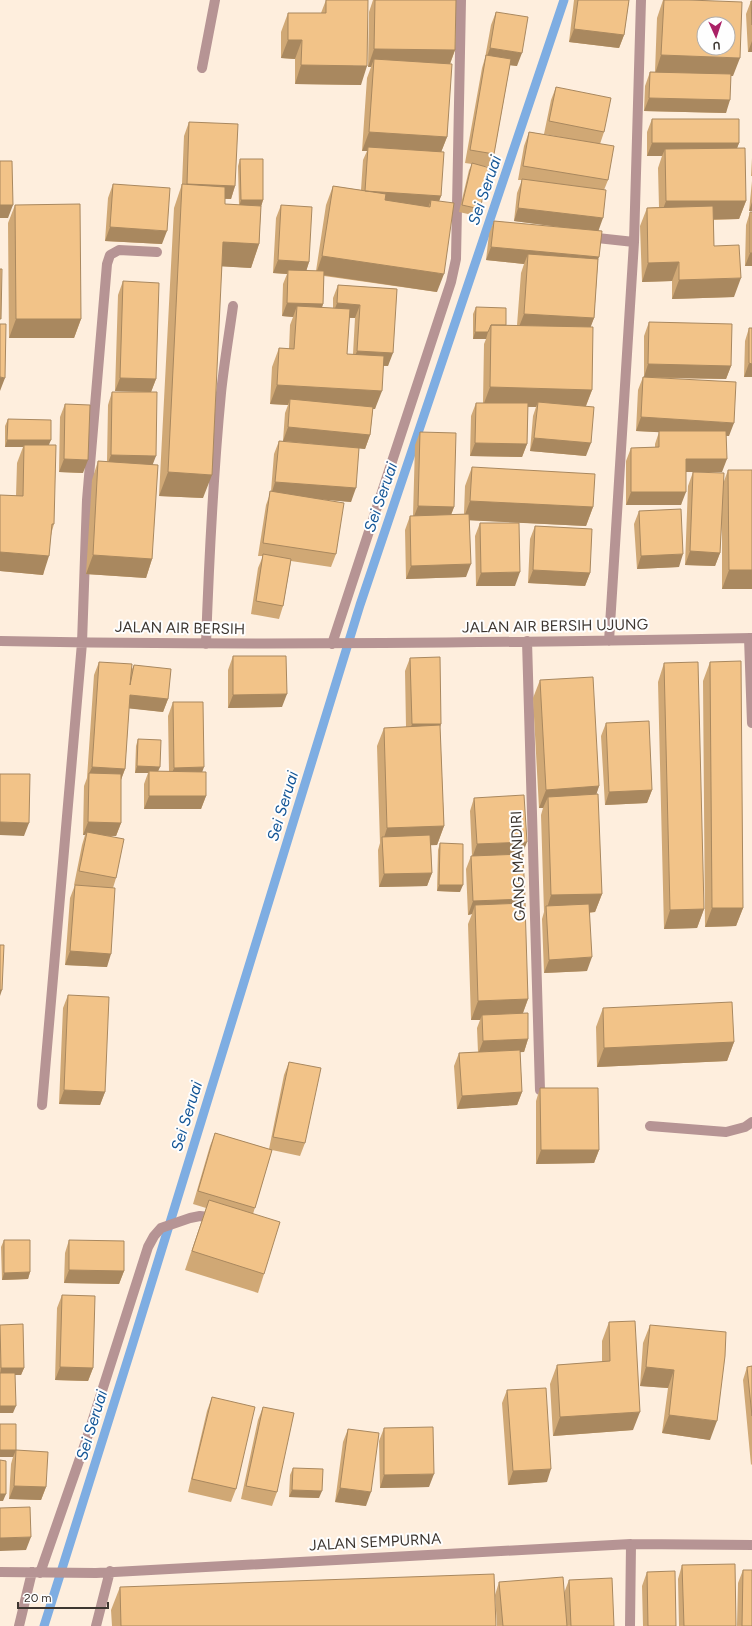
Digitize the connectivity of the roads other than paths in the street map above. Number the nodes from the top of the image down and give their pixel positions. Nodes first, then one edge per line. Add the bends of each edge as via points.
1 (215, 0) edge
2 (461, 0) edge
3 (641, 0) edge
4 (202, 68) dead end
5 (579, 236) edge
6 (634, 242) junction
7 (157, 252) dead end
8 (233, 306) dead end
9 (750, 638) edge
10 (0, 641) edge
11 (527, 641) junction
12 (610, 641) junction
13 (82, 642) junction
14 (359, 643) joint
15 (206, 644) junction
16 (335, 644) junction
17 (752, 723) edge
18 (540, 1090) edge
19 (42, 1105) dead end
20 (752, 1122) edge
21 (650, 1126) dead end
22 (226, 1220) edge
23 (631, 1544) junction
24 (752, 1545) edge
25 (110, 1571) junction
26 (0, 1572) edge
27 (39, 1573) junction
28 (19, 1626) edge
29 (96, 1626) edge
30 (630, 1626) edge

1 - 4 street
2 - 16 street via 456,259 451,282
3 - 6 street
5 - 6 street
6 - 12 street
7 - 13 street via 119,250 110,255 107,264 87,500
8 - 15 street via 216,452
9 - 12 street, JALAN AIR BERSIH UJUNG
9 - 17 street
10 - 13 street, JALAN AIR BERSIH
11 - 12 street, JALAN AIR BERSIH UJUNG
11 - 14 street, JALAN AIR BERSIH UJUNG
11 - 18 street, GANG MANDIRI
13 - 15 street, JALAN AIR BERSIH
13 - 19 street
14 - 16 street, JALAN AIR BERSIH
15 - 16 street, JALAN AIR BERSIH
20 - 21 street via 745,1127 726,1132
22 - 27 street via 212,1217 190,1218 161,1228 148,1247 86,1441
23 - 24 street, JALAN SEMPURNA
23 - 25 street, JALAN SEMPURNA
23 - 30 street
25 - 27 street, JALAN SEMPURNA
25 - 29 street
26 - 27 street, JALAN SEMPURNA
27 - 28 street via 26,1596

